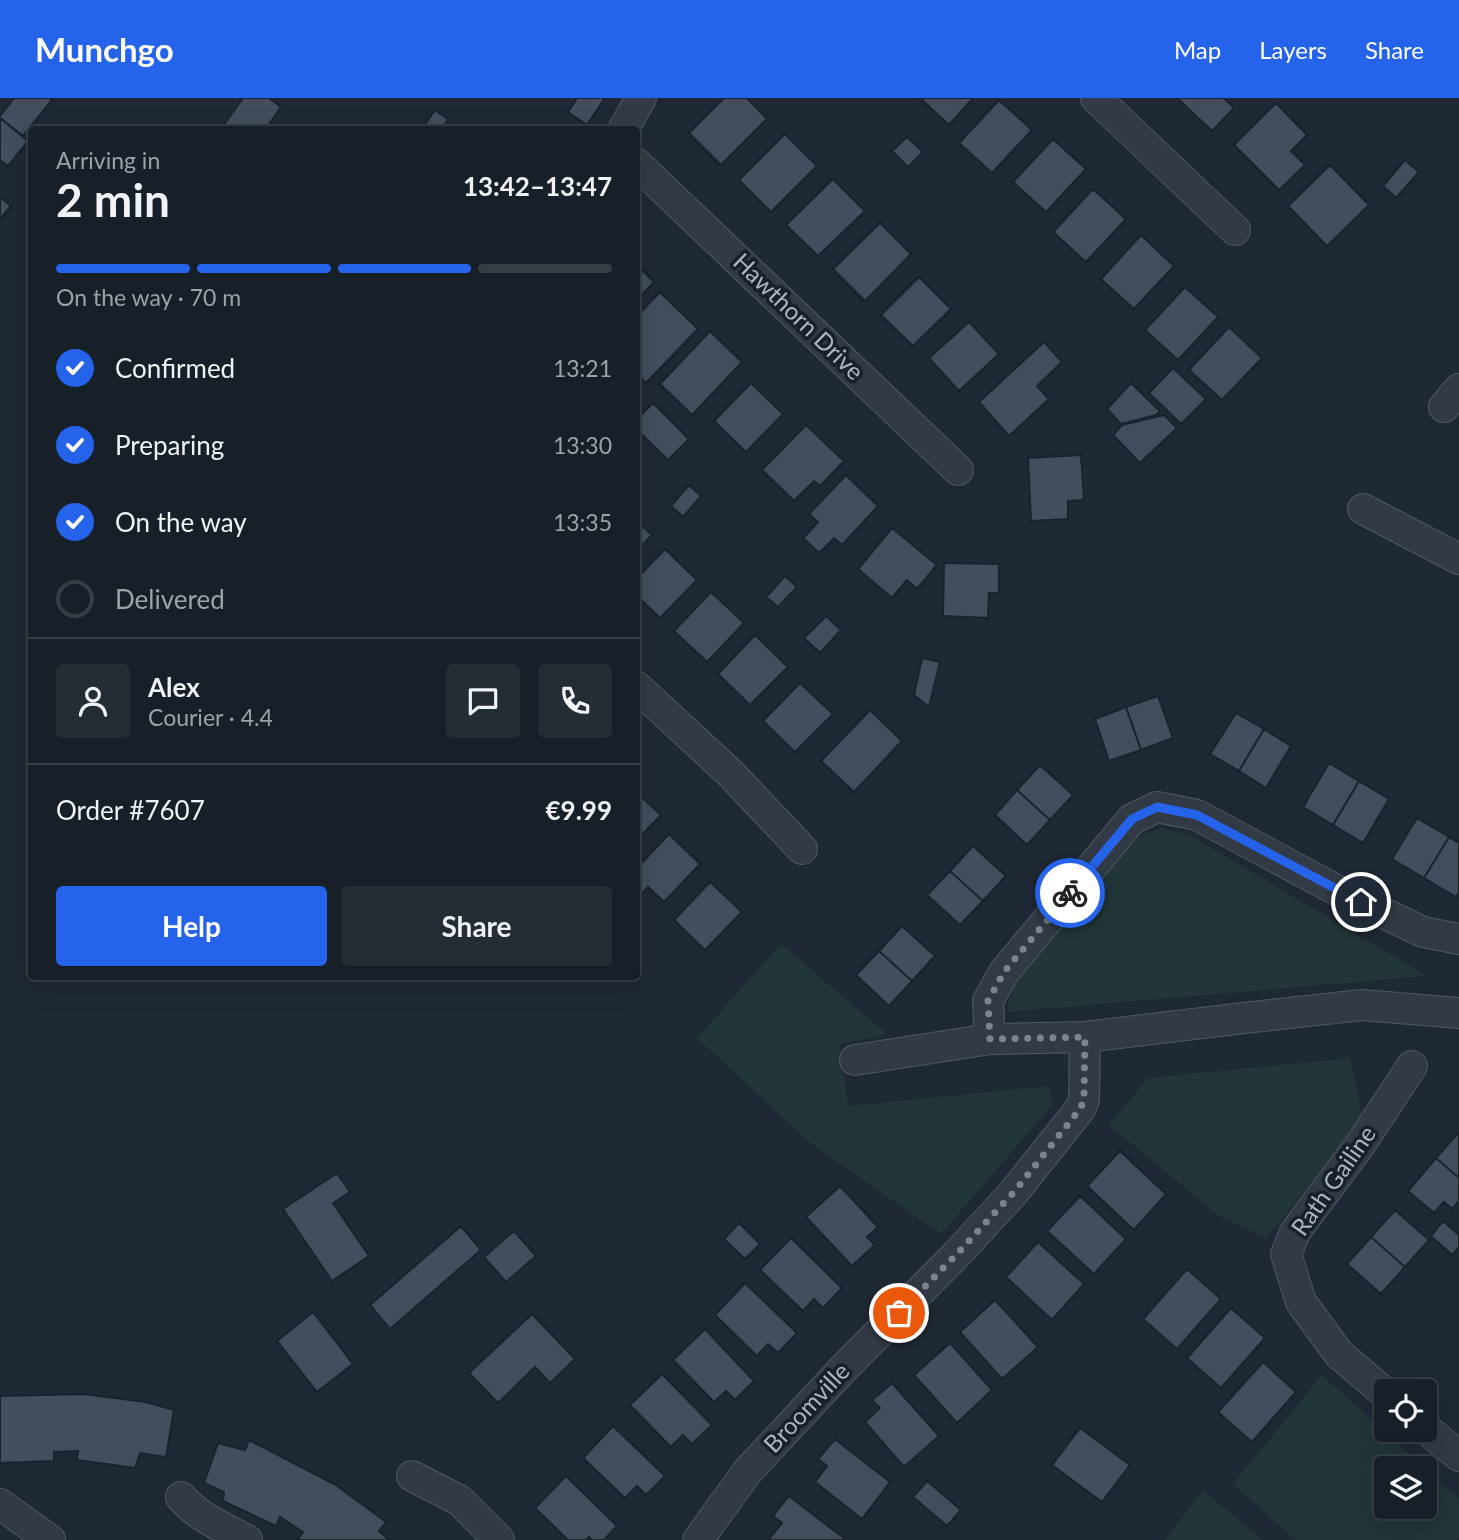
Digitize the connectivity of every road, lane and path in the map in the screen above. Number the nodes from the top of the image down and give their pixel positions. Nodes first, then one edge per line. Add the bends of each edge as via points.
1 (641, 98) edge
2 (1096, 98) edge
3 (625, 126) edge
4 (640, 167) edge
5 (1235, 230) dead end
6 (958, 470) dead end
7 (1363, 509) dead end
8 (1459, 559) edge
9 (640, 690) edge
10 (802, 849) dead end
11 (1459, 939) edge
12 (1459, 1013) edge
13 (1085, 1037) junction
14 (990, 1039) junction
15 (855, 1060) dead end
16 (1412, 1066) dead end
17 (1374, 1384) edge
18 (1437, 1438) edge
19 (1459, 1456) edge
20 (412, 1476) dead end
21 (181, 1497) dead end
22 (0, 1504) edge
23 (490, 1537) edge
24 (50, 1540) edge
25 (247, 1540) edge
26 (698, 1540) edge

1 - 3 street
2 - 5 street
4 - 6 street, Hawthorn Drive
7 - 8 street
9 - 10 street via 730,773
11 - 14 street via 1423,932 1197,815 1157,807 1132,819 1004,972 988,1001
12 - 13 street via 1362,1005
13 - 14 street
13 - 26 street, Broomville via 1080,1109 1014,1192 747,1472
14 - 15 street
16 - 17 street, Rath Gailine via 1295,1232 1286,1254 1301,1302 1339,1354
18 - 19 street
20 - 23 street via 459,1500
21 - 25 street via 201,1516
22 - 24 street

